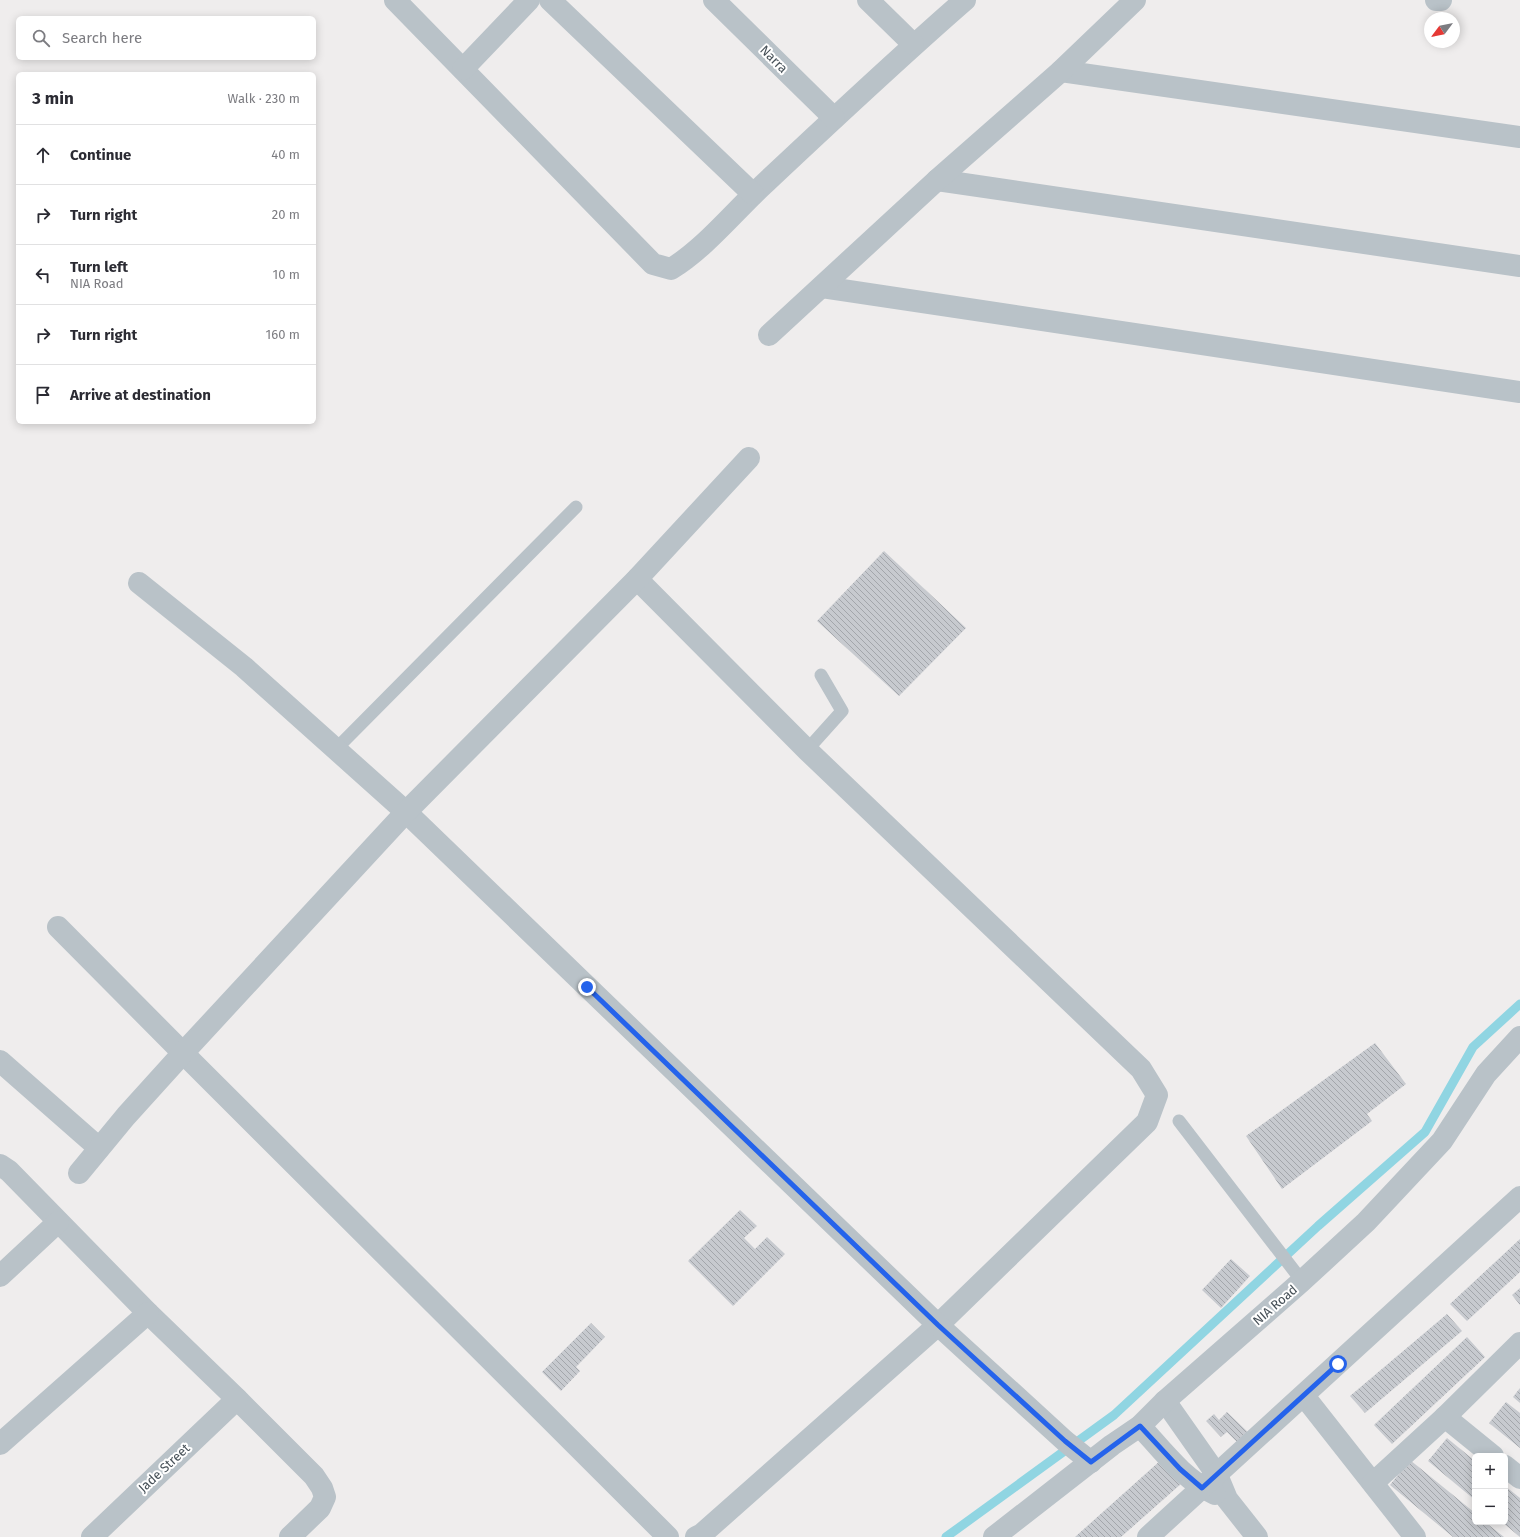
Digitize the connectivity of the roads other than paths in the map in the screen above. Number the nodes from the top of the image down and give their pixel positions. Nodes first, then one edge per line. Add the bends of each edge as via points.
1 (395, 0) edge
2 (529, 0) edge
3 (550, 0) edge
4 (714, 0) edge
5 (868, 0) edge
6 (965, 0) edge
7 (1135, 0) edge
8 (1436, 0) edge
9 (1441, 0) edge
10 (913, 44) junction
11 (463, 69) junction
12 (1061, 71) junction
13 (834, 118) junction
14 (1520, 137) edge
15 (937, 180) junction
16 (753, 194) junction
17 (1520, 266) edge
18 (822, 287) junction
19 (769, 335) dead end
20 (1520, 392) edge
21 (749, 458) dead end
22 (576, 507) dead end
23 (637, 579) junction
24 (139, 583) dead end
25 (821, 675) dead end
26 (336, 748) junction
27 (807, 750) junction
28 (406, 812) junction
29 (58, 927) dead end
30 (1520, 1037) edge
31 (183, 1053) junction
32 (0, 1061) edge
33 (1179, 1121) dead end
34 (99, 1148) junction
35 (0, 1165) edge
36 (79, 1173) dead end
37 (1520, 1197) edge
38 (58, 1222) junction
39 (0, 1276) edge
40 (1302, 1281) junction
41 (148, 1313) junction
42 (938, 1325) junction
43 (1520, 1344) edge
44 (1304, 1396) junction
45 (237, 1399) junction
46 (1165, 1401) junction
47 (1445, 1417) junction
48 (1140, 1426) junction
49 (0, 1444) edge
50 (1489, 1453) edge
51 (1091, 1462) junction
52 (1508, 1468) edge
53 (1520, 1478) edge
54 (1209, 1481) junction
55 (1373, 1482) junction
56 (92, 1537) edge
57 (290, 1537) edge
58 (668, 1537) edge
59 (696, 1537) edge
60 (994, 1537) edge
61 (1148, 1537) edge
62 (1258, 1537) edge
63 (1415, 1537) edge

1 - 11 street
2 - 11 street
3 - 16 street
4 - 13 street, Narra
5 - 10 street
6 - 10 street
7 - 12 street
8 - 9 street
10 - 13 street
11 - 16 street via 653,264 671,269 687,260
12 - 14 street
12 - 15 street
13 - 16 street
15 - 17 street
15 - 18 street
18 - 19 street
18 - 20 street
21 - 23 street
22 - 26 lane
23 - 27 street
23 - 28 street
24 - 26 street via 244,667
25 - 27 lane via 842,711
26 - 28 street
27 - 42 street via 1141,1069 1157,1095 1147,1122
28 - 31 street
28 - 42 street
29 - 31 street
30 - 40 street, NIA Road via 1486,1074 1442,1141 1366,1222
31 - 34 street
31 - 58 street
32 - 34 street
33 - 40 lane
34 - 36 street
35 - 38 street via 9,1171
37 - 44 street
38 - 39 street
38 - 41 street
40 - 46 street, NIA Road
41 - 45 street
41 - 49 street
42 - 51 street
42 - 59 street
43 - 47 street
44 - 54 street
44 - 55 street
45 - 56 street, Jade Street
45 - 57 street via 314,1476 322,1488 325,1497 320,1508
46 - 48 street, NIA Road
46 - 54 street
47 - 50 street
47 - 55 street
48 - 51 street, NIA Road
48 - 54 street via 1180,1469
51 - 60 street, NIA Road
52 - 53 street
54 - 61 street
54 - 62 street
55 - 63 street

